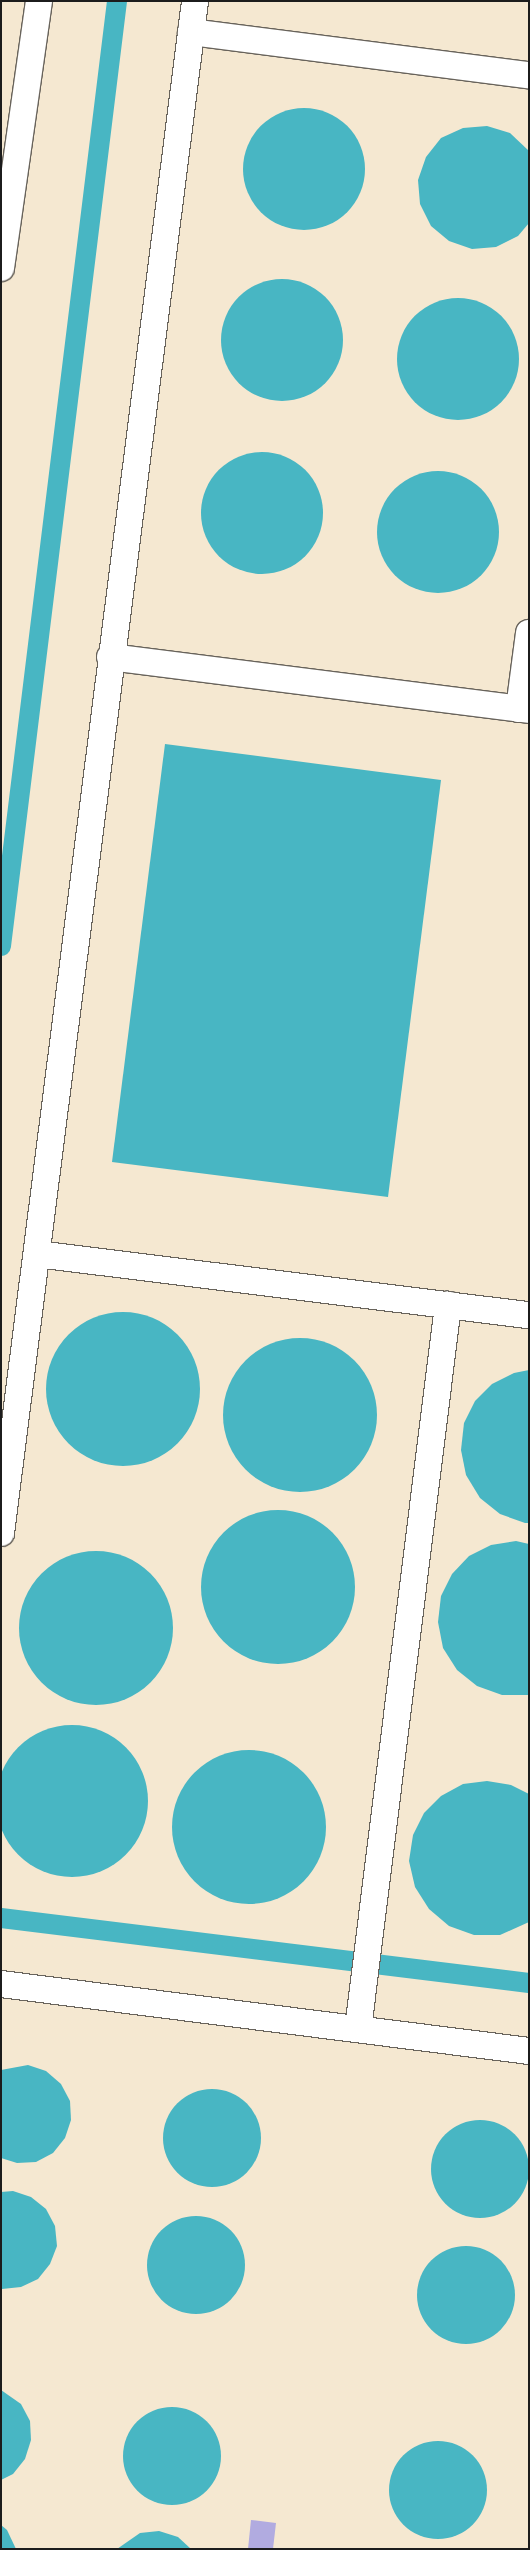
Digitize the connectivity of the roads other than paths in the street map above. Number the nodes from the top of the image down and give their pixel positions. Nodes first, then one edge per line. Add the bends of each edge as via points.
1 (39, 1) edge
2 (195, 1) edge
3 (192, 32) junction
4 (529, 75) edge
5 (1, 268) edge
6 (529, 633) edge
7 (110, 657) junction
8 (524, 710) edge
9 (37, 1254) junction
10 (448, 1305) junction
11 (529, 1315) edge
12 (1, 1533) edge
13 (1, 1984) edge
14 (358, 2029) junction
15 (529, 2051) edge

1 - 5 lane
2 - 3 lane
3 - 4 lane
3 - 7 lane
6 - 8 lane
7 - 8 lane
7 - 9 lane
9 - 10 lane
9 - 12 lane
10 - 11 lane
10 - 14 lane
13 - 14 lane
14 - 15 lane

